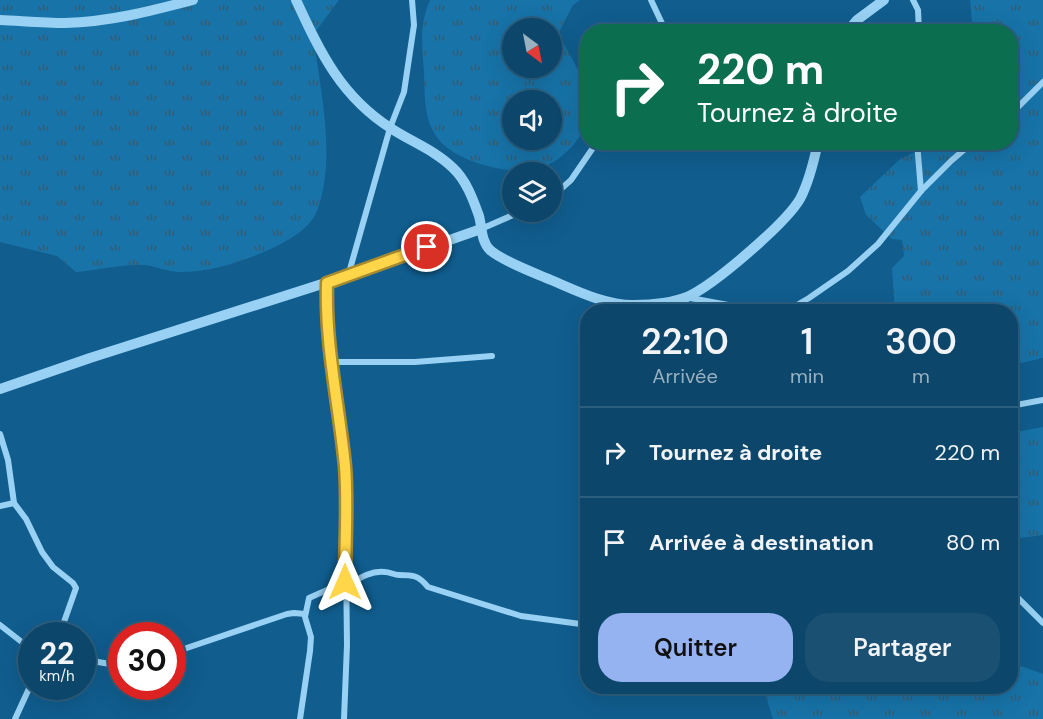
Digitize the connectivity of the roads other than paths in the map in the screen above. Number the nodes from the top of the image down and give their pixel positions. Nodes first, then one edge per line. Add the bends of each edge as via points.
1 (193, 0) edge
2 (296, 0) edge
3 (412, 0) edge
4 (651, 0) edge
5 (884, 0) edge
6 (913, 0) edge
7 (0, 20) edge
8 (662, 24) edge
9 (854, 24) edge
10 (919, 24) edge
11 (1043, 82) edge
12 (1018, 107) edge
13 (390, 128) junction
14 (592, 150) edge
15 (816, 150) edge
16 (918, 150) edge
17 (964, 150) edge
18 (562, 188) edge
19 (921, 191) junction
20 (502, 220) edge
21 (481, 229) junction
22 (347, 276) junction
23 (327, 283) junction
24 (686, 297) junction
25 (623, 304) edge
26 (642, 304) edge
27 (723, 304) edge
28 (799, 304) edge
29 (492, 356) dead end
30 (330, 362) junction
31 (0, 388) edge
32 (1043, 400) edge
33 (1018, 405) edge
34 (0, 434) edge
35 (14, 503) junction
36 (0, 506) edge
37 (345, 584) junction
38 (1018, 598) edge
39 (305, 614) junction
40 (64, 622) edge
41 (1043, 623) edge
42 (580, 624) edge
43 (0, 625) edge
44 (18, 639) edge
45 (186, 649) edge
46 (24, 700) edge
47 (15, 719) edge
48 (300, 719) edge
49 (344, 719) edge

1 - 7 street via 105,19 66,23
2 - 13 street via 337,78 358,103
3 - 13 street via 414,26 404,92
4 - 8 street
5 - 9 street
6 - 10 street
11 - 12 street
13 - 21 street via 454,168 467,187
13 - 22 street
14 - 18 street
15 - 24 street via 807,183 792,209 746,253
16 - 19 street
17 - 19 street
19 - 28 street via 878,244 849,271
20 - 21 street
21 - 22 street
21 - 25 street via 490,250 515,264 586,295
22 - 23 street
23 - 30 street
23 - 31 street
24 - 26 street
24 - 27 street
29 - 30 street via 415,362
30 - 37 street via 345,469
32 - 33 street
34 - 35 street
35 - 36 street
35 - 40 street via 42,552 76,588
37 - 39 street via 309,598
37 - 42 street via 372,573 412,574 428,587 521,615
37 - 49 street
38 - 41 street
39 - 45 street via 287,614
39 - 48 street via 311,637
43 - 44 street
46 - 47 street

